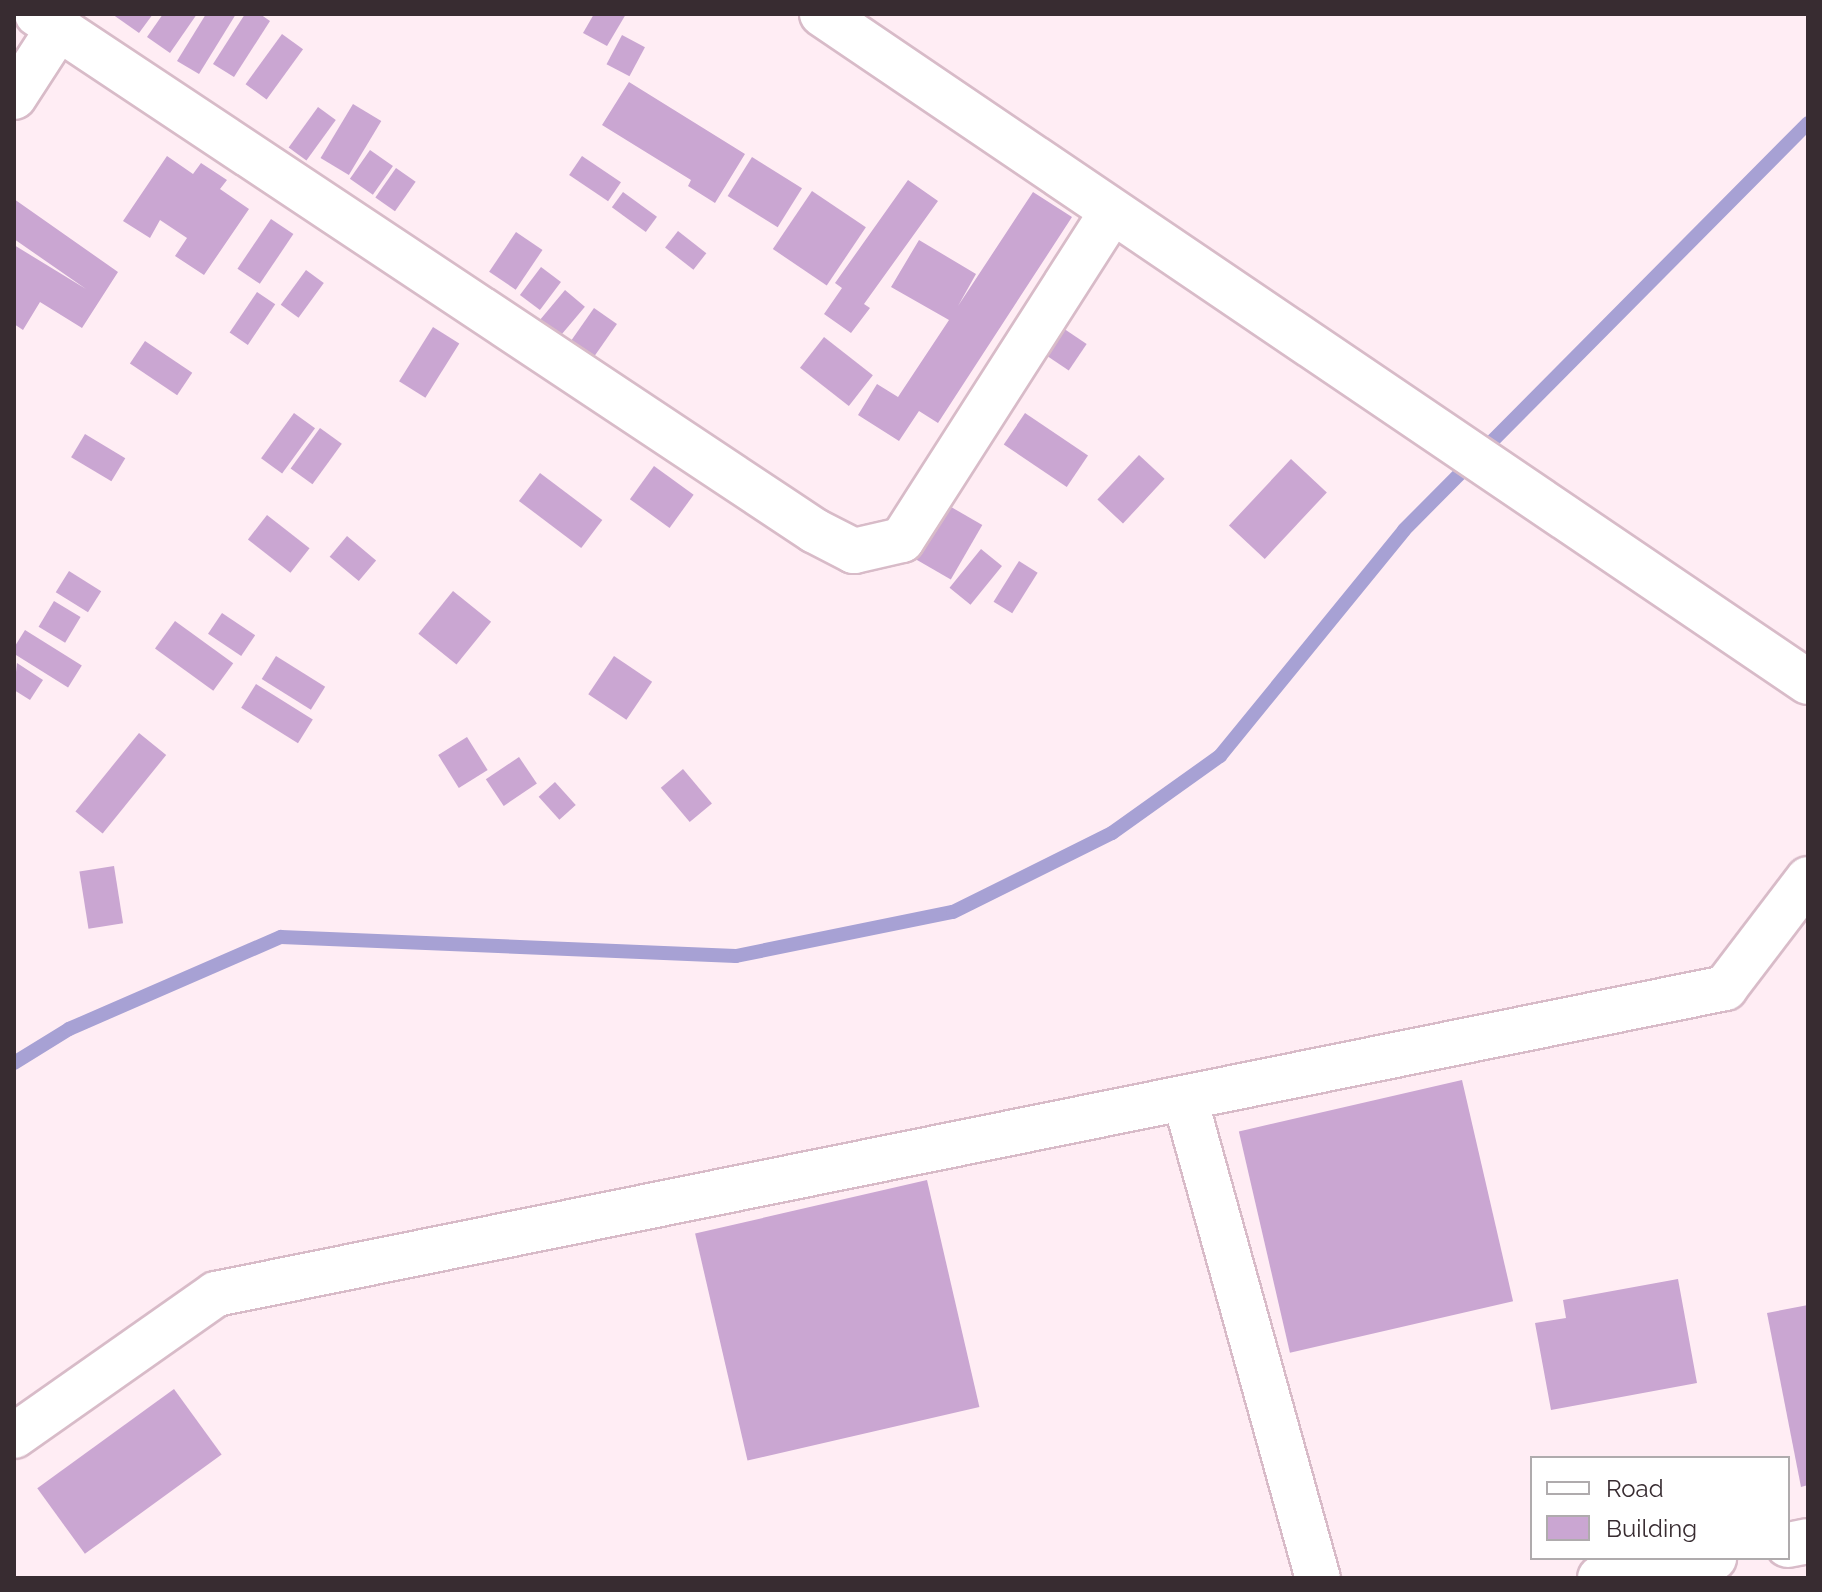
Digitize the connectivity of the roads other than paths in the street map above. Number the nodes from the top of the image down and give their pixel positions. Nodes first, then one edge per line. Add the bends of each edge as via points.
1 (822, 14) edge
2 (48, 21) edge
3 (14, 97) edge
4 (1112, 211) junction
5 (1808, 682) edge
6 (1808, 879) edge
7 (1185, 1099) junction
8 (14, 1436) edge
9 (1703, 1560) edge
10 (1318, 1578) edge
11 (1600, 1578) edge

1 - 4 street
2 - 3 street
2 - 4 street via 815,531 854,551 902,540
4 - 5 street
6 - 7 street via 1725,988
7 - 8 street via 216,1294
7 - 10 street
9 - 11 street

